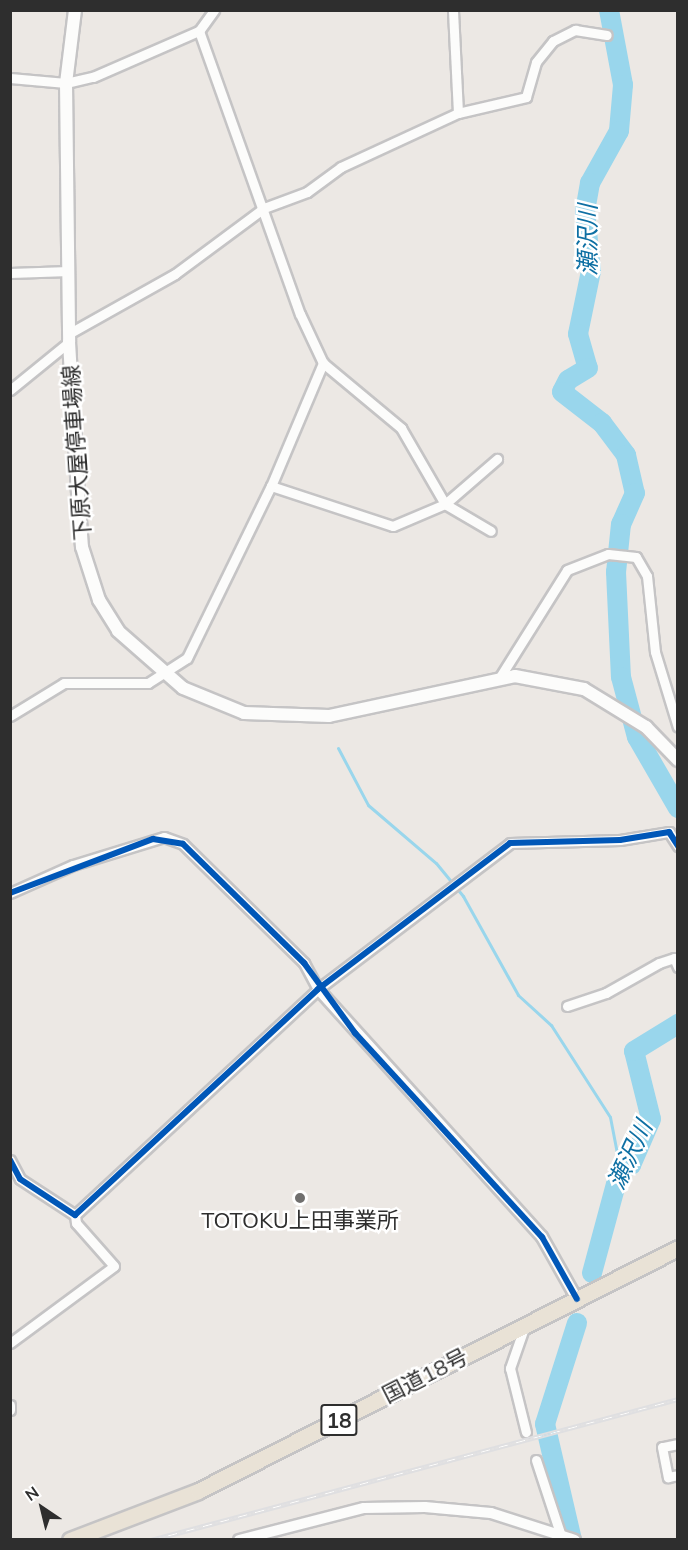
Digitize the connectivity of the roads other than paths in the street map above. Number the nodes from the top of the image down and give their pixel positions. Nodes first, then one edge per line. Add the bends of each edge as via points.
1 (75, 10) edge
2 (214, 10) edge
3 (453, 10) edge
4 (199, 32) junction
5 (607, 35) dead end
6 (10, 78) edge
7 (66, 83) junction
8 (458, 113) junction
9 (264, 208) junction
10 (69, 272) junction
11 (10, 273) edge
12 (69, 338) junction
13 (323, 363) junction
14 (10, 390) edge
15 (497, 459) dead end
16 (272, 486) junction
17 (445, 504) junction
18 (492, 531) dead end
19 (162, 673) junction
20 (500, 677) junction
21 (675, 714) edge
22 (10, 716) edge
23 (678, 727) edge
24 (678, 760) edge
25 (678, 846) edge
26 (10, 892) edge
27 (678, 967) edge
28 (318, 988) junction
29 (567, 1006) dead end
30 (10, 1160) edge
31 (75, 1215) junction
32 (678, 1248) edge
33 (577, 1299) junction
34 (525, 1325) junction
35 (10, 1342) edge
36 (10, 1405) edge
37 (10, 1410) edge
38 (526, 1432) dead end
39 (678, 1443) edge
40 (536, 1460) dead end
41 (678, 1475) edge
42 (567, 1537) edge
43 (70, 1539) edge
44 (239, 1539) edge

1 - 7 main road, 下原大屋停車場線
2 - 4 street
3 - 8 street
4 - 7 street
4 - 9 street
5 - 8 street via 575,30 553,40 536,62 526,97
6 - 7 street
7 - 10 main road, 下原大屋停車場線
8 - 9 street via 341,167 307,192
9 - 12 street via 175,274
9 - 13 street via 300,314
10 - 11 street
10 - 12 main road, 下原大屋停車場線
12 - 14 street
12 - 19 main road, 下原大屋停車場線 via 82,547 99,600 118,632
13 - 16 street
13 - 17 street via 401,428
15 - 17 street
16 - 17 street via 393,526
16 - 19 street via 198,641 187,658
17 - 18 street
19 - 20 main road, 下原大屋停車場線 via 226,707 290,716 329,716
19 - 22 street via 148,683 64,682
20 - 21 street via 567,570 608,554 636,557 647,576 655,652
20 - 24 main road, 下原大屋停車場線 via 584,688 646,727
21 - 23 street
25 - 28 street via 669,832 620,840 510,843
26 - 28 street via 72,865 164,837 183,843 304,963
27 - 29 street via 674,958 659,963 606,993
28 - 31 street
28 - 33 street via 542,1237
30 - 31 street via 20,1179
31 - 35 street via 76,1223 114,1266
32 - 33 highway, 国道18号 / 18
33 - 34 highway, 国道18号 / 18
34 - 38 street via 510,1368
34 - 43 highway, 国道18号 / 18 via 198,1491
36 - 37 street
39 - 41 street via 662,1447 669,1477
40 - 42 street
42 - 44 street via 490,1512 425,1507 364,1508

